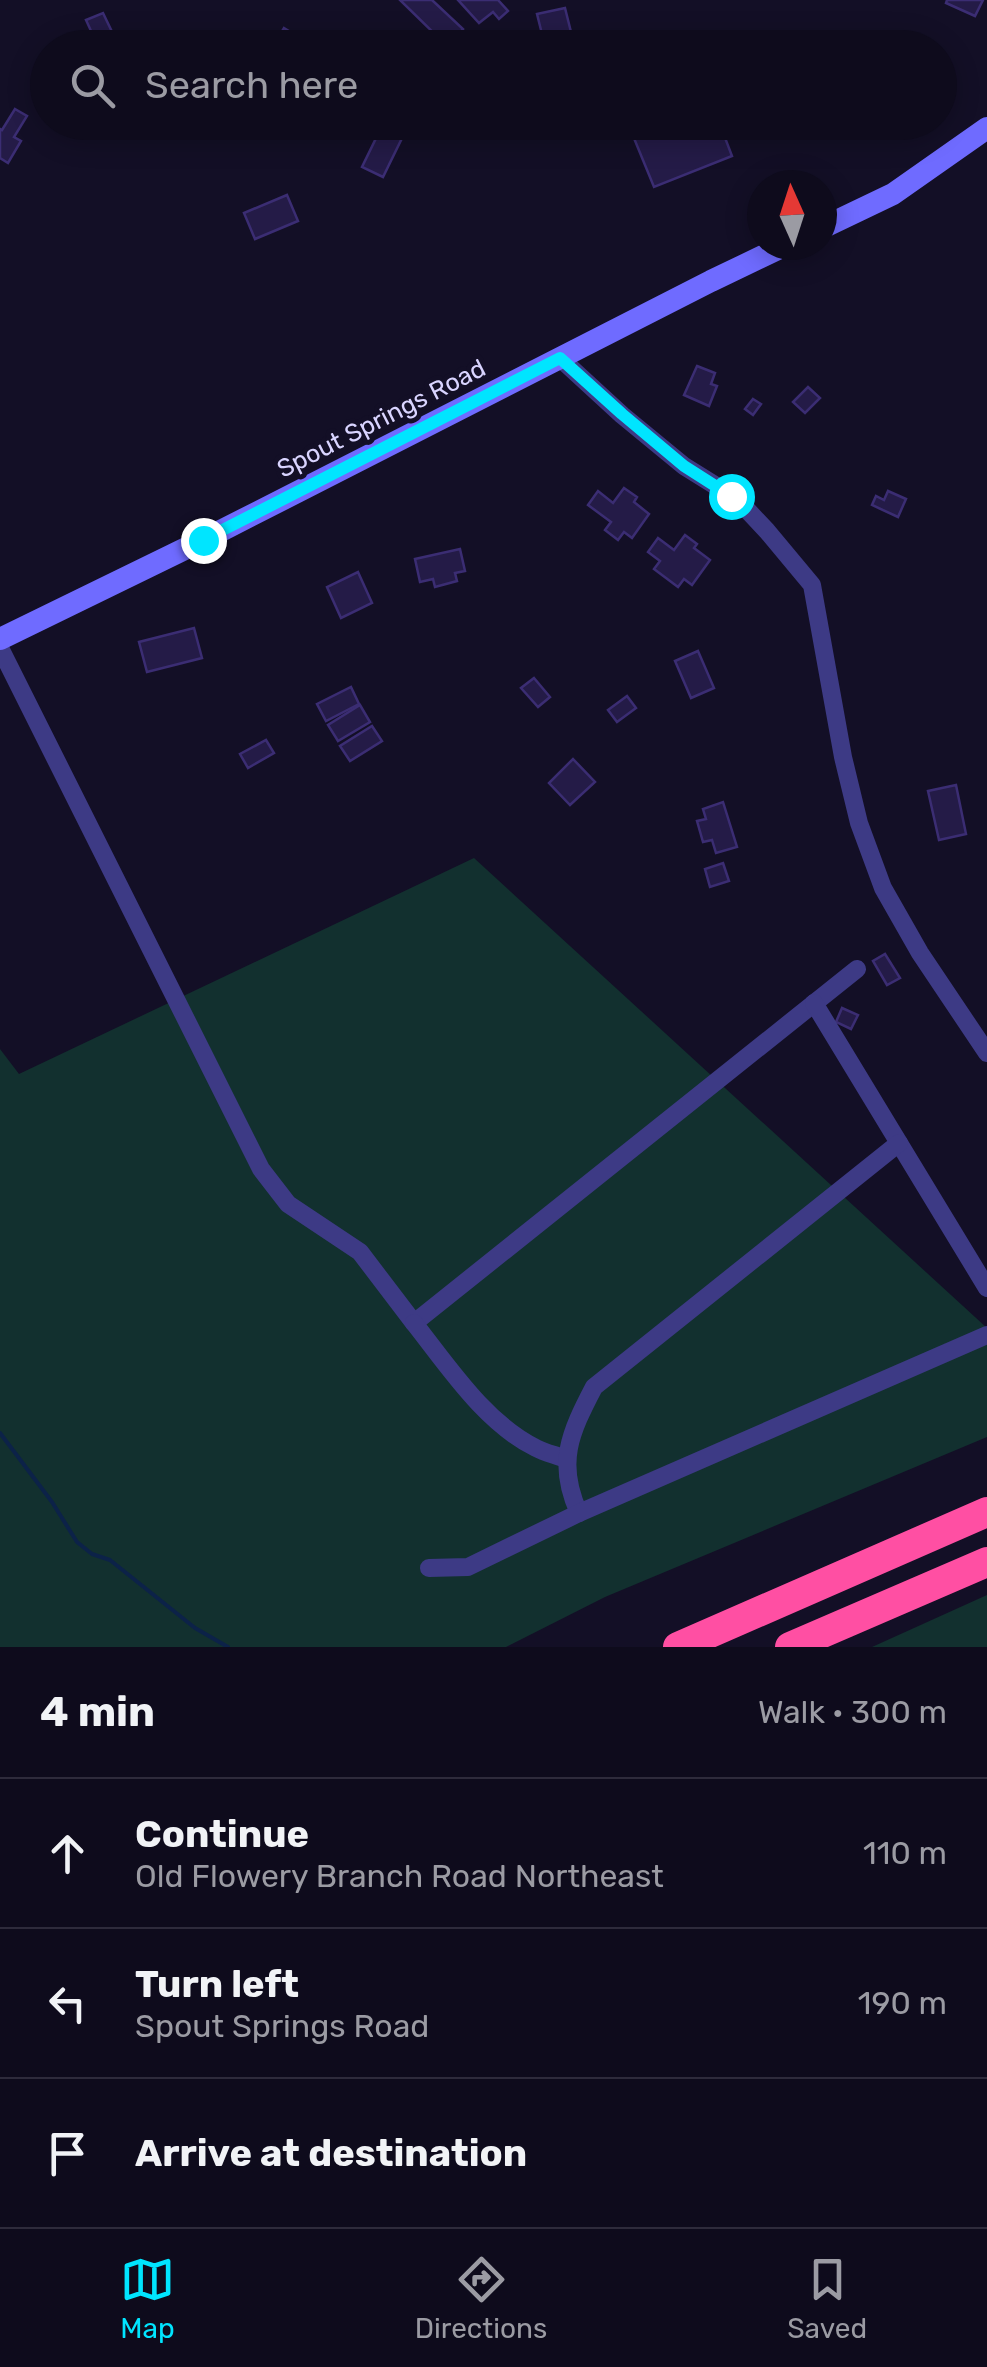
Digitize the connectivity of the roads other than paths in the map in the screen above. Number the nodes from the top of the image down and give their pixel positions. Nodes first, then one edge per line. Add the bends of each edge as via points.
1 (987, 128) edge
2 (837, 221) edge
3 (756, 260) edge
4 (560, 358) junction
5 (0, 638) edge
6 (0, 648) edge
7 (856, 969) dead end
8 (814, 1003) junction
9 (987, 1053) edge
10 (899, 1143) junction
11 (987, 1288) edge
12 (414, 1323) junction
13 (987, 1335) edge
14 (566, 1459) junction
15 (987, 1512) edge
16 (579, 1514) junction
17 (987, 1562) edge
18 (430, 1568) dead end
19 (678, 1647) edge
20 (790, 1647) edge

1 - 2 street via 893,194
3 - 4 street, Spout Springs Road
4 - 5 street, Spout Springs Road
4 - 9 street via 684,466 737,499 812,585 843,757 883,888
6 - 12 street via 260,1170 288,1204 360,1252
7 - 8 street
8 - 10 street
8 - 12 street
10 - 11 street
10 - 14 street via 594,1387
12 - 14 street via 506,1429
13 - 16 street
14 - 16 street
15 - 19 highway
16 - 18 street via 468,1567
17 - 20 highway

